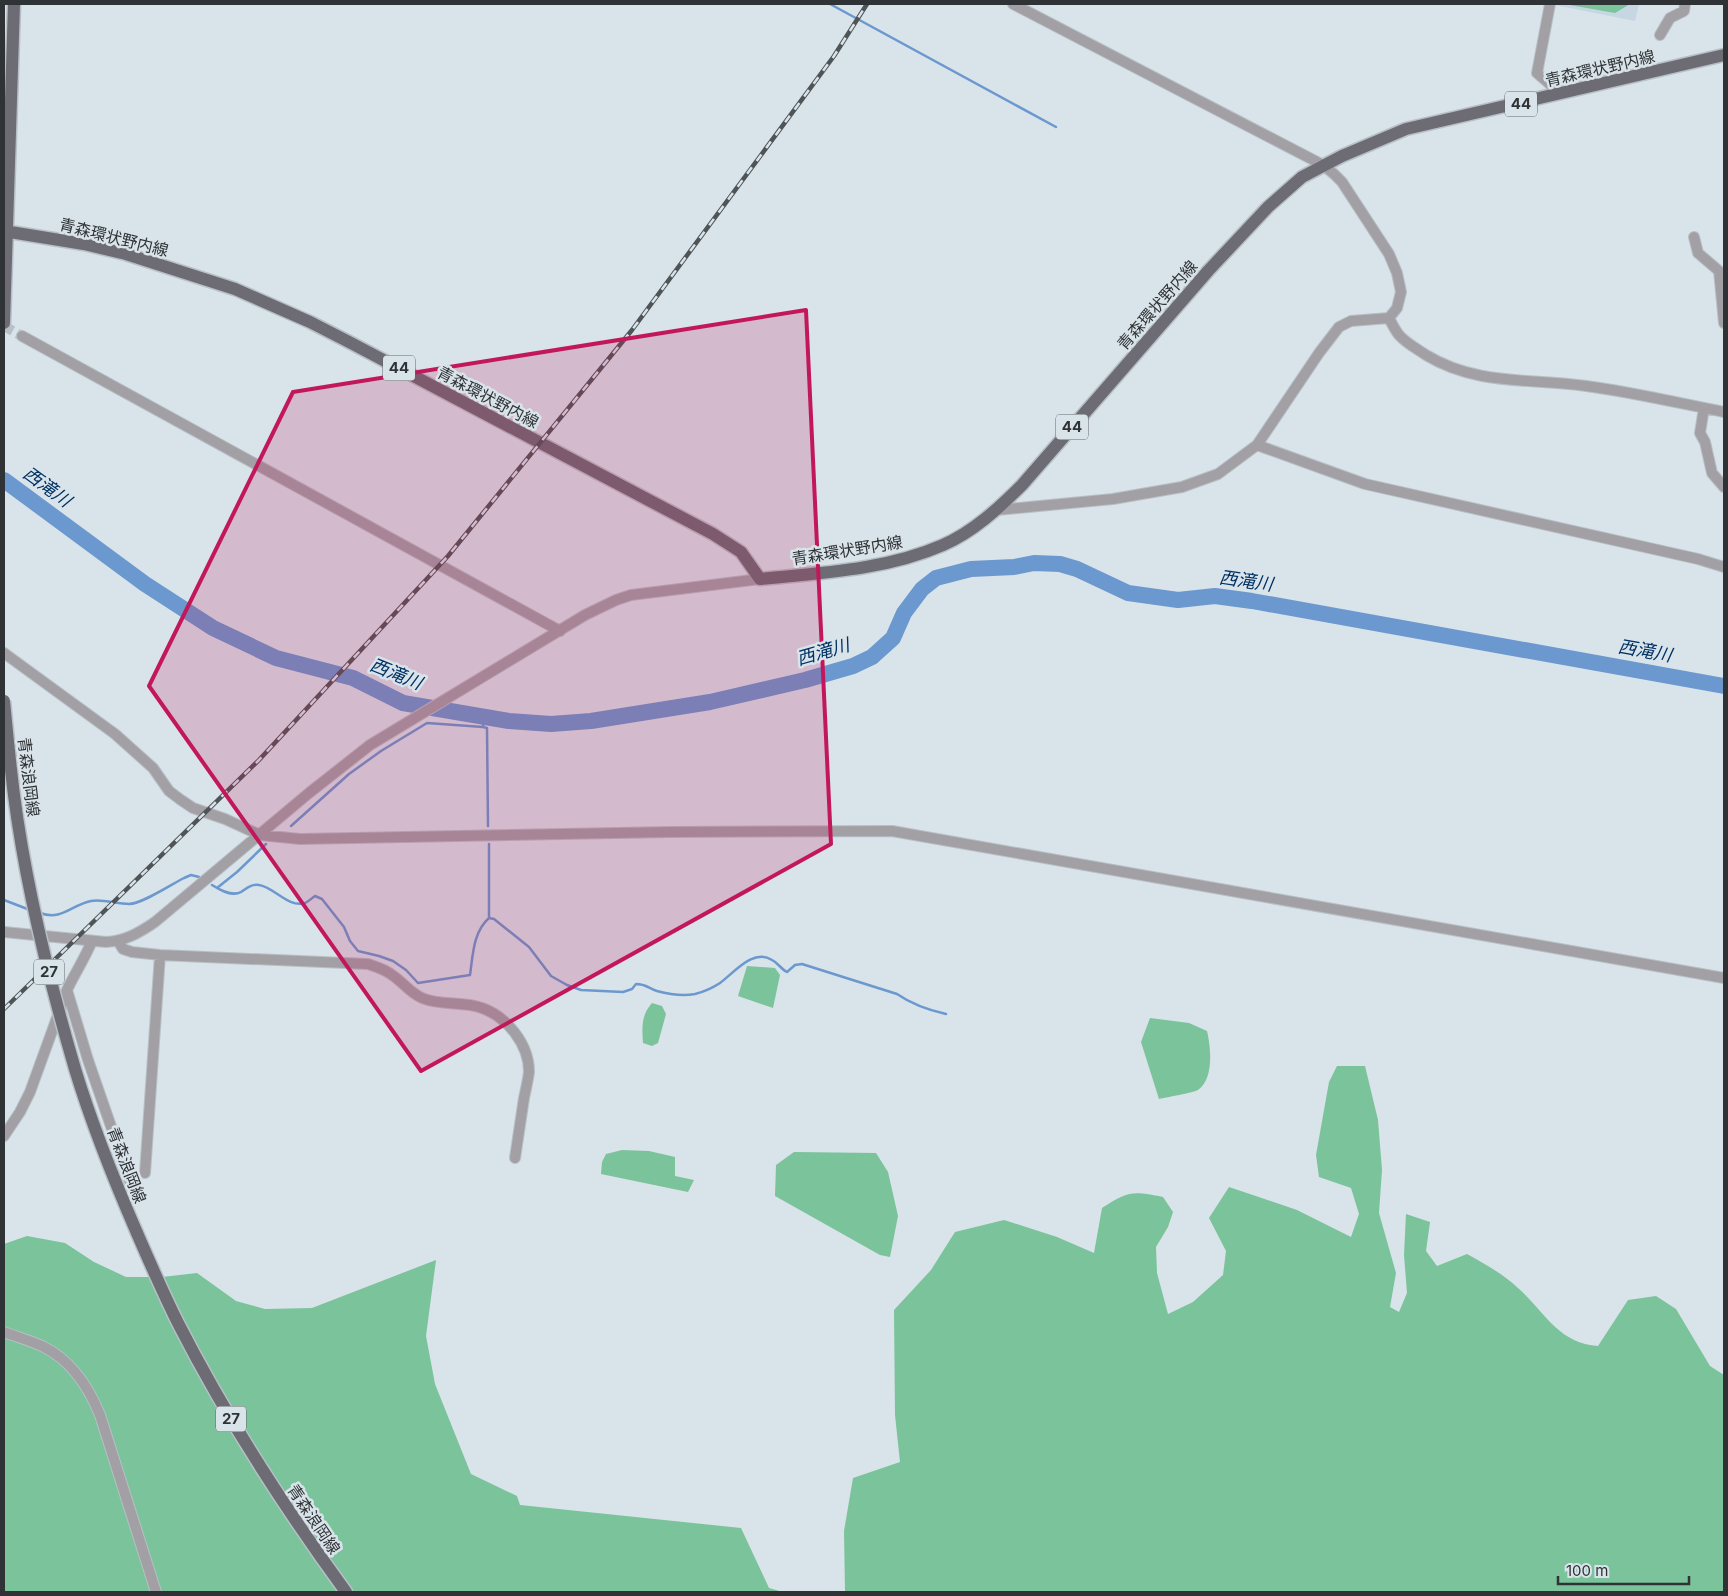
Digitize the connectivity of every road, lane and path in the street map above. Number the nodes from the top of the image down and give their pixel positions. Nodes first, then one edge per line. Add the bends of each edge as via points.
1 (14, 4) edge
2 (1013, 4) edge
3 (1550, 4) edge
4 (1685, 4) edge
5 (1660, 35) dead end
6 (1724, 55) edge
7 (1555, 95) junction
8 (1323, 165) junction
9 (5, 231) edge
10 (1694, 236) dead end
11 (1389, 318) junction
12 (4, 323) edge
13 (1724, 323) edge
14 (22, 336) tunnel mouth
15 (1704, 408) junction
16 (1724, 412) edge
17 (1257, 445) junction
18 (1724, 487) edge
19 (997, 510) junction
20 (1724, 567) edge
21 (760, 579) junction
22 (560, 631) junction
23 (4, 653) edge
24 (4, 701) edge
25 (260, 835) junction
26 (4, 932) edge
27 (92, 941) junction
28 (118, 941) junction
29 (160, 955) junction
30 (1724, 978) edge
31 (67, 990) junction
32 (4, 1136) edge
33 (515, 1158) dead end
34 (145, 1173) dead end
35 (132, 1187) dead end
36 (4, 1332) edge
37 (156, 1592) edge
38 (346, 1592) edge

1 - 9 main road
2 - 8 street
3 - 7 street via 1537,73 1552,86
4 - 5 street via 1684,11 1670,18
6 - 7 main road, 青森環状野内線 / 44
7 - 8 main road, 青森環状野内線 / 44 via 1406,129
8 - 11 street via 1342,182 1389,254 1401,292 1397,308
8 - 19 main road, 青森環状野内線 / 44 via 1302,177 1268,207
9 - 12 main road
9 - 21 main road, 青森環状野内線 / 44 via 126,254 236,288 310,322 713,534 741,552
10 - 13 street via 1698,253 1719,270
11 - 15 street via 1398,334 1415,348 1438,362 1481,377 1585,386
11 - 17 street via 1351,321 1339,327
14 - 22 street
15 - 16 street
15 - 18 street via 1700,433 1712,473
17 - 19 street via 1218,474 1182,487 1113,500
17 - 20 street via 1372,486
19 - 21 main road, 青森環状野内線 / 44 via 945,545 888,563
21 - 22 street via 631,595 601,607
22 - 25 street via 370,744
23 - 25 street via 115,734 153,768 168,791 193,808
24 - 38 main road, 青森浪岡線 / 27, bridge via 14,796 50,976 76,1071 113,1176 177,1322 214,1390 276,1492
25 - 28 street via 155,922
25 - 30 street via 300,839 613,832 892,831
26 - 27 street
27 - 28 street
27 - 31 street
28 - 29 street via 123,949 132,952
29 - 33 street via 368,964 383,969 422,998 481,1007 497,1015 522,1043 527,1056 529,1072
29 - 34 street
31 - 32 street via 30,1092
31 - 35 street
36 - 37 street via 44,1347 55,1355 69,1366 93,1398

